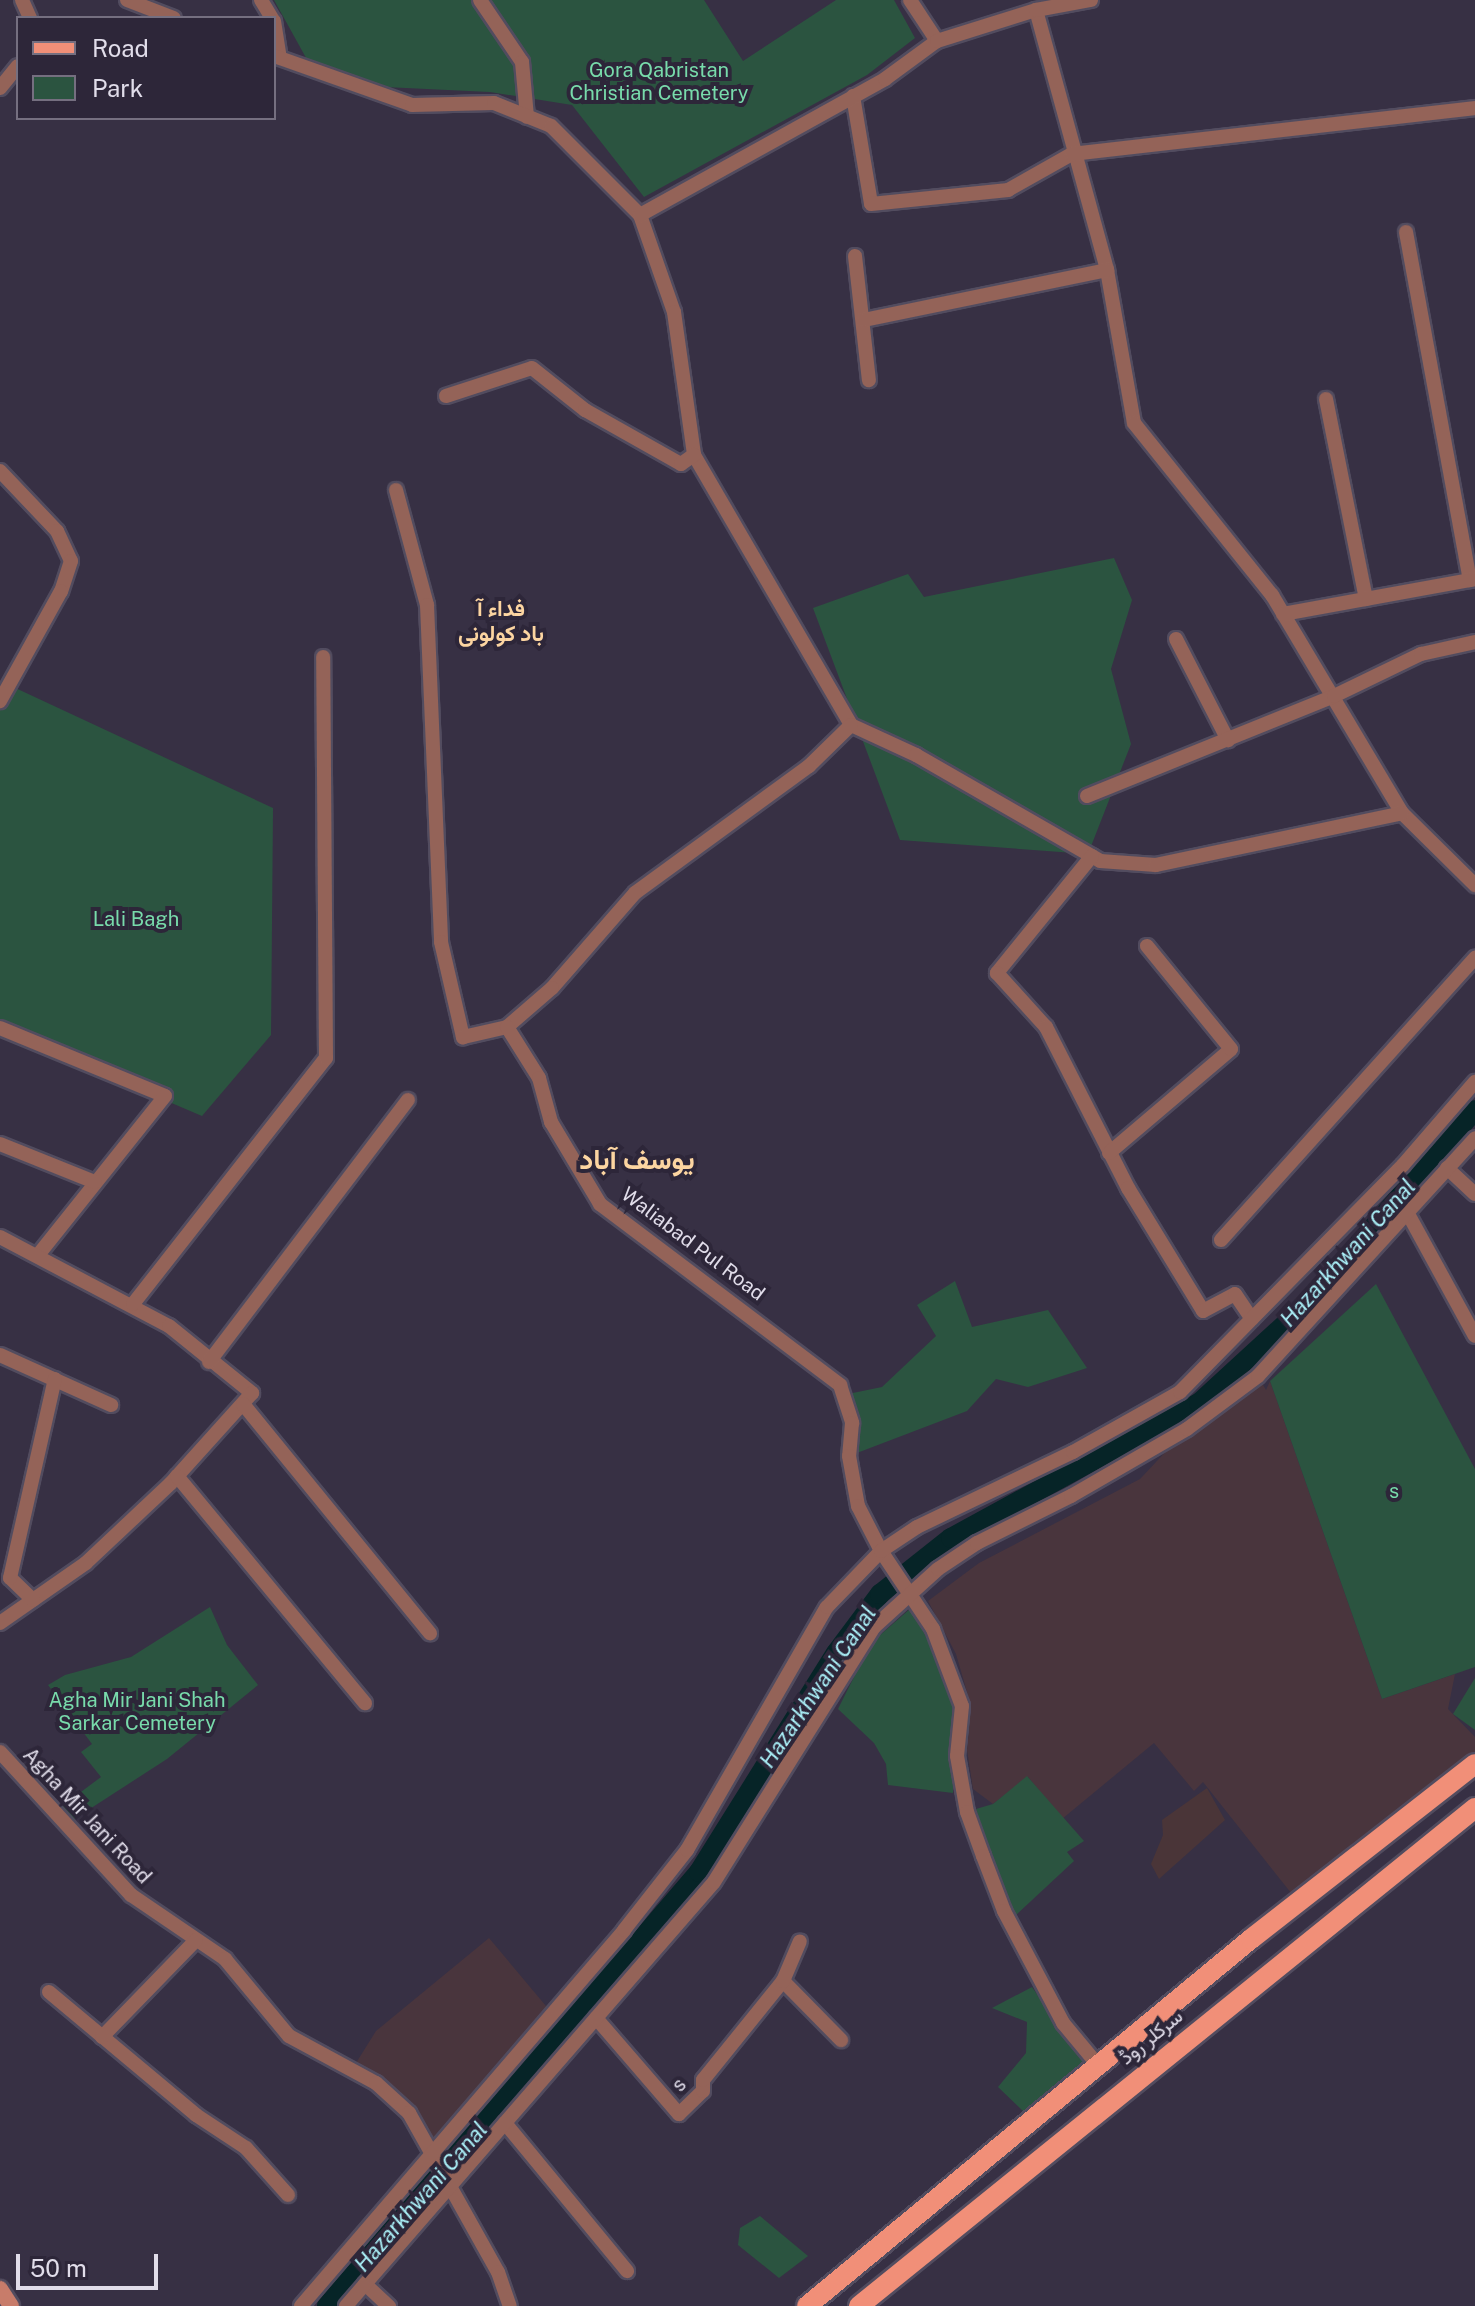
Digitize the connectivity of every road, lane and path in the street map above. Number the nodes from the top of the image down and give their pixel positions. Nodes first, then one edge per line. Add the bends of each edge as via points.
1 (127, 0) edge
2 (480, 0) edge
3 (910, 0) edge
4 (1091, 0) edge
5 (1036, 10) junction
6 (169, 16) edge
7 (937, 41) junction
8 (277, 57) edge
9 (16, 68) edge
10 (0, 88) edge
11 (853, 96) junction
12 (1475, 108) edge
13 (527, 117) junction
14 (1072, 154) junction
15 (640, 215) junction
16 (1406, 232) dead end
17 (855, 256) dead end
18 (1107, 270) junction
19 (864, 320) junction
20 (869, 380) dead end
21 (446, 396) dead end
22 (1326, 399) dead end
23 (694, 455) junction
24 (0, 471) edge
25 (396, 490) dead end
26 (1472, 580) edge
27 (1366, 599) junction
28 (1283, 614) junction
29 (1176, 639) dead end
30 (1475, 642) edge
31 (323, 657) dead end
32 (1334, 696) junction
33 (0, 701) edge
34 (851, 725) junction
35 (1228, 740) junction
36 (1087, 796) dead end
37 (1402, 813) junction
38 (1092, 856) junction
39 (1475, 885) edge
40 (1147, 946) dead end
41 (1475, 958) edge
42 (507, 1027) junction
43 (0, 1028) edge
44 (1475, 1082) edge
45 (408, 1100) dead end
46 (1475, 1138) edge
47 (0, 1144) edge
48 (1109, 1153) junction
49 (1447, 1168) junction
50 (95, 1182) junction
51 (1475, 1194) edge
52 (1407, 1212) junction
53 (0, 1237) edge
54 (1221, 1240) dead end
55 (39, 1254) junction
56 (133, 1304) junction
57 (1252, 1319) junction
58 (1475, 1336) edge
59 (0, 1355) edge
60 (209, 1362) junction
61 (55, 1379) junction
62 (243, 1404) junction
63 (111, 1405) dead end
64 (177, 1476) junction
65 (881, 1551) junction
66 (909, 1593) junction
67 (33, 1600) junction
68 (0, 1623) edge
69 (430, 1633) dead end
70 (365, 1703) dead end
71 (0, 1752) edge
72 (1475, 1764) edge
73 (1475, 1808) edge
74 (196, 1940) junction
75 (800, 1941) dead end
76 (783, 1981) junction
77 (49, 1992) dead end
78 (596, 2018) junction
79 (102, 2037) junction
80 (841, 2040) dead end
81 (1097, 2064) junction
82 (1120, 2091) junction
83 (505, 2123) junction
84 (434, 2150) junction
85 (451, 2184) junction
86 (288, 2195) dead end
87 (627, 2271) dead end
88 (365, 2284) junction
89 (0, 2289) edge
90 (11, 2306) edge
91 (301, 2306) edge
92 (346, 2306) edge
93 (389, 2306) edge
94 (510, 2306) edge
95 (807, 2306) edge
96 (859, 2306) edge

1 - 6 street
2 - 13 street via 522,62
3 - 7 street
4 - 5 street
5 - 7 street
5 - 14 street
7 - 11 street
8 - 13 street via 412,105 494,103
9 - 10 street
11 - 14 street via 871,204 1008,190
11 - 15 street
12 - 14 street
13 - 15 street via 551,126
14 - 18 street
15 - 23 street via 674,312
16 - 26 street
17 - 19 street
18 - 19 street
18 - 28 street via 1134,423
19 - 20 street
21 - 23 street via 532,368 585,410 681,464
22 - 27 street
23 - 34 street
24 - 33 street via 57,531 71,561 61,591
25 - 42 street via 427,605 441,942 463,1037
26 - 27 street
27 - 28 street
28 - 32 street
29 - 35 street
30 - 32 street via 1421,654
31 - 56 street via 326,1058
32 - 35 street
32 - 37 street via 1377,778
34 - 38 street via 916,755
34 - 42 street via 809,766 635,893 552,988
35 - 36 street
37 - 38 street via 1156,865
37 - 39 street
38 - 48 street via 997,973 1046,1027
40 - 48 street via 1231,1049
41 - 54 street
42 - 65 street, Waliabad Pul Road via 539,1078 551,1122 600,1204 840,1385 852,1423 849,1456 858,1506
43 - 50 street via 165,1096
44 - 57 street via 1403,1165
45 - 60 street
46 - 49 street
47 - 50 street
48 - 57 street via 1203,1311 1235,1294
49 - 51 street
49 - 52 street
50 - 55 street
52 - 58 street
52 - 66 street via 1258,1376 1187,1429 977,1543
53 - 55 street
55 - 56 street
56 - 60 street via 169,1326
57 - 65 street via 1180,1392 1073,1452 991,1487
59 - 61 street
60 - 62 street via 252,1393
61 - 63 street
61 - 67 street via 10,1578
62 - 64 street
62 - 69 street
64 - 67 street via 86,1563
64 - 70 street
65 - 66 street, Waliabad Pul Road
65 - 84 street via 827,1607 687,1850
66 - 78 street via 865,1640 714,1882
66 - 81 street via 933,1629 962,1706 957,1756 967,1812 1004,1911 1063,2023
67 - 68 street
71 - 74 street, Agha Mir Jani Road via 131,1895
72 - 81 main road
73 - 82 main road, سرکلر روڈ
74 - 79 street
74 - 84 street, Agha Mir Jani Road via 225,1959 289,2036 376,2083 409,2113
75 - 76 street, s
76 - 78 street, s via 703,2080 703,2091 679,2114
76 - 80 street
77 - 79 street
78 - 83 street
79 - 86 street via 196,2115 246,2148
81 - 82 main road
81 - 95 main road
82 - 96 main road, سرکلر روڈ
83 - 85 street
83 - 87 street
84 - 85 street, Agha Mir Jani Road
84 - 91 street
85 - 88 street
85 - 94 street
88 - 92 street
88 - 93 street
89 - 90 main road

